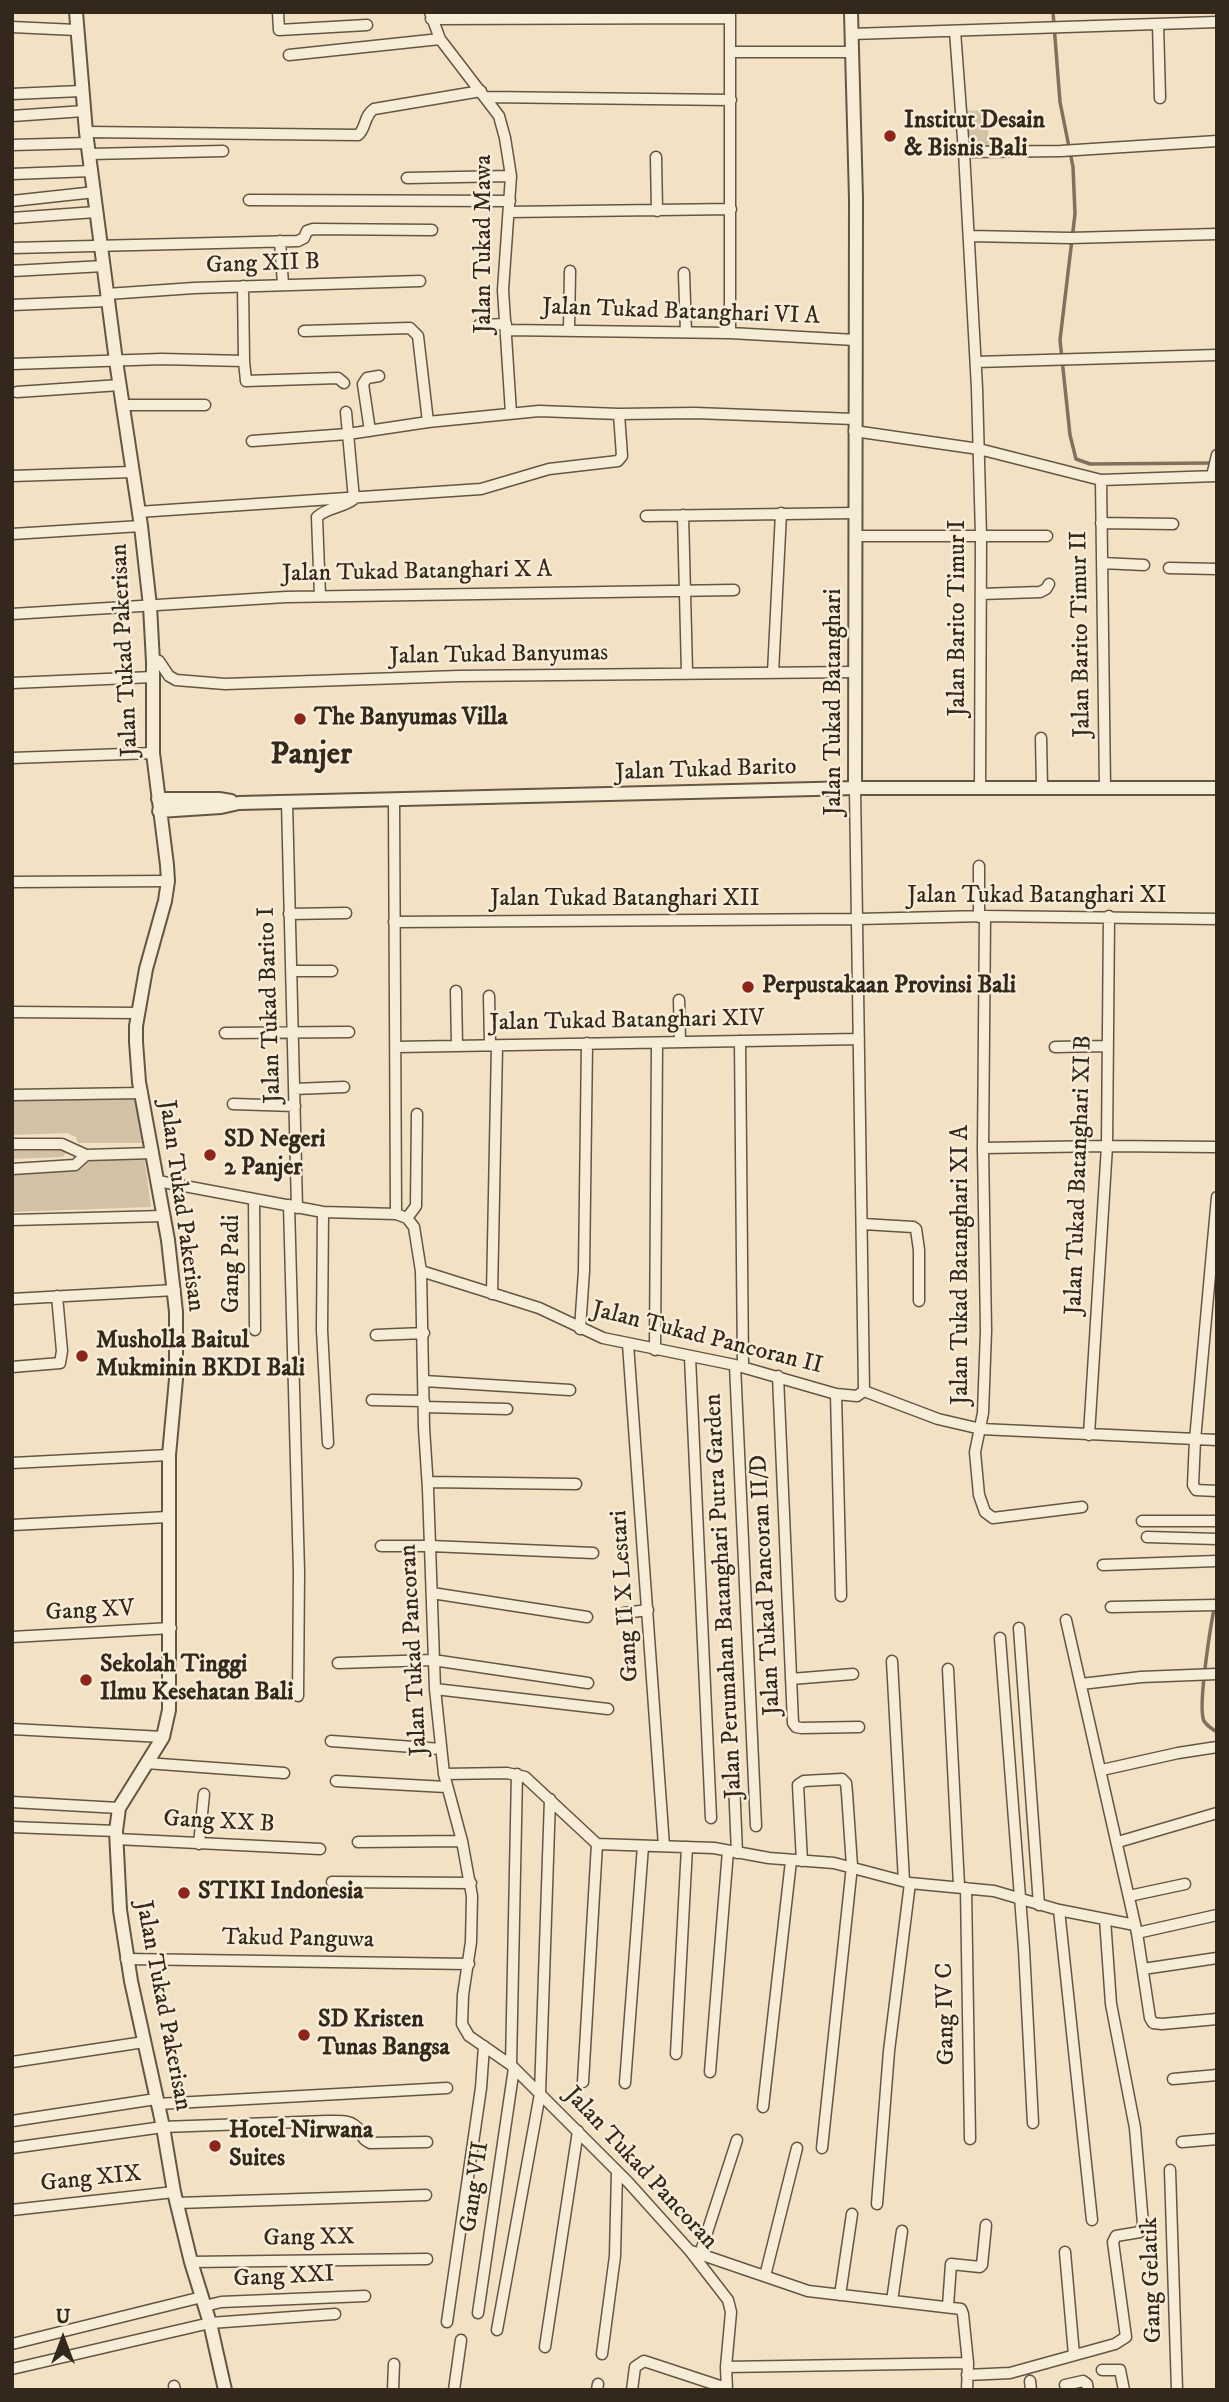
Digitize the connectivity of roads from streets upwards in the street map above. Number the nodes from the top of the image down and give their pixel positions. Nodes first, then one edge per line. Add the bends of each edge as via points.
1 (76, 12) edge
2 (278, 12) edge
3 (850, 12) edge
4 (664, 15) edge
5 (730, 15) edge
6 (430, 16) edge
7 (1217, 22) edge
8 (1158, 24) junction
9 (367, 25) dead end
10 (12, 27) edge
11 (76, 30) junction
12 (955, 31) junction
13 (852, 34) junction
14 (440, 39) junction
15 (731, 52) junction
16 (852, 52) junction
17 (289, 55) dead end
18 (81, 91) junction
19 (12, 94) edge
20 (484, 94) junction
21 (1160, 98) dead end
22 (731, 100) junction
23 (84, 111) junction
24 (12, 116) edge
25 (1217, 141) edge
26 (88, 143) junction
27 (12, 145) edge
28 (223, 151) dead end
29 (964, 152) junction
30 (656, 157) dead end
31 (92, 171) junction
32 (12, 174) edge
33 (511, 176) junction
34 (407, 178) dead end
35 (94, 192) junction
36 (12, 201) edge
37 (249, 201) dead end
38 (509, 206) junction
39 (731, 209) junction
40 (657, 211) junction
41 (96, 212) junction
42 (12, 218) edge
43 (432, 230) dead end
44 (1217, 234) edge
45 (969, 236) junction
46 (280, 240) junction
47 (102, 247) junction
48 (12, 248) edge
49 (104, 266) junction
50 (12, 271) edge
51 (570, 271) dead end
52 (684, 273) dead end
53 (420, 281) dead end
54 (283, 284) junction
55 (243, 286) junction
56 (108, 298) junction
57 (12, 305) edge
58 (479, 325) dead end
59 (506, 327) junction
60 (569, 330) junction
61 (304, 331) dead end
62 (686, 332) junction
63 (730, 332) junction
64 (855, 340) junction
65 (1217, 355) edge
66 (116, 361) junction
67 (244, 362) junction
68 (976, 362) junction
69 (12, 364) edge
70 (379, 376) dead end
71 (344, 383) dead end
72 (120, 385) junction
73 (17, 392) dead end
74 (123, 405) junction
75 (205, 405) dead end
76 (346, 412) dead end
77 (511, 414) junction
78 (619, 414) junction
79 (428, 422) junction
80 (854, 425) junction
81 (370, 432) junction
82 (348, 434) junction
83 (252, 441) dead end
84 (979, 449) junction
85 (1215, 467) edge
86 (132, 472) junction
87 (12, 476) edge
88 (1101, 480) junction
89 (354, 499) junction
90 (138, 512) junction
91 (781, 513) junction
92 (854, 513) junction
93 (683, 515) junction
94 (646, 516) dead end
95 (1101, 523) junction
96 (1173, 524) dead end
97 (141, 526) junction
98 (12, 534) edge
99 (855, 536) junction
100 (981, 536) junction
101 (1046, 536) dead end
102 (1102, 563) junction
103 (1144, 565) dead end
104 (1169, 568) dead end
105 (1217, 569) edge
106 (1049, 584) dead end
107 (734, 590) dead end
108 (685, 591) junction
109 (981, 594) junction
110 (320, 596) junction
111 (149, 606) junction
112 (12, 614) edge
113 (153, 659) junction
114 (687, 672) junction
115 (855, 672) junction
116 (773, 673) junction
117 (153, 677) junction
118 (12, 683) edge
119 (1041, 738) dead end
120 (153, 753) junction
121 (12, 758) edge
122 (855, 788) junction
123 (980, 788) junction
124 (1042, 788) junction
125 (1105, 788) junction
126 (1217, 788) edge
127 (394, 800) junction
128 (287, 802) junction
129 (159, 805) junction
130 (979, 866) dead end
131 (168, 881) junction
132 (12, 882) edge
133 (346, 913) dead end
134 (289, 914) junction
135 (982, 916) junction
136 (1109, 916) junction
137 (857, 919) junction
138 (1217, 919) edge
139 (394, 922) junction
140 (291, 971) junction
141 (332, 971) dead end
142 (456, 991) dead end
143 (489, 996) dead end
144 (679, 1000) dead end
145 (12, 1012) edge
146 (138, 1013) junction
147 (349, 1032) dead end
148 (225, 1033) dead end
149 (292, 1033) junction
150 (859, 1039) junction
151 (740, 1041) junction
152 (680, 1042) junction
153 (587, 1043) junction
154 (657, 1043) junction
155 (493, 1045) junction
156 (457, 1046) junction
157 (1107, 1046) junction
158 (396, 1047) junction
159 (1055, 1047) dead end
160 (344, 1087) dead end
161 (294, 1089) junction
162 (142, 1093) junction
163 (12, 1095) edge
164 (233, 1104) dead end
165 (295, 1106) junction
166 (417, 1114) dead end
167 (12, 1144) edge
168 (1107, 1146) junction
169 (1217, 1147) edge
170 (983, 1148) junction
171 (153, 1153) junction
172 (86, 1155) junction
173 (12, 1169) edge
174 (163, 1181) junction
175 (1217, 1197) edge
176 (254, 1199) junction
177 (293, 1207) junction
178 (323, 1212) junction
179 (164, 1216) junction
180 (402, 1216) junction
181 (12, 1220) edge
182 (863, 1224) junction
183 (421, 1271) junction
184 (174, 1290) junction
185 (492, 1294) junction
186 (57, 1296) junction
187 (12, 1299) edge
188 (919, 1301) dead end
189 (580, 1329) junction
190 (255, 1330) dead end
191 (424, 1333) junction
192 (376, 1335) dead end
193 (628, 1343) junction
194 (655, 1350) junction
195 (690, 1357) junction
196 (739, 1366) junction
197 (12, 1367) edge
198 (778, 1376) junction
199 (424, 1381) junction
200 (570, 1390) dead end
201 (864, 1391) junction
202 (836, 1394) junction
203 (372, 1400) dead end
204 (424, 1404) junction
205 (507, 1409) dead end
206 (981, 1429) junction
207 (1089, 1435) junction
208 (1195, 1440) junction
209 (1217, 1440) edge
210 (328, 1443) dead end
211 (169, 1455) junction
212 (12, 1463) edge
213 (428, 1482) junction
214 (576, 1484) dead end
215 (1217, 1491) edge
216 (1082, 1507) dead end
217 (168, 1517) junction
218 (1142, 1521) dead end
219 (1217, 1521) edge
220 (12, 1525) edge
221 (1147, 1536) dead end
222 (1217, 1539) edge
223 (381, 1546) dead end
224 (431, 1546) junction
225 (593, 1553) dead end
226 (1217, 1561) edge
227 (1103, 1565) dead end
228 (432, 1593) junction
229 (841, 1596) dead end
230 (1217, 1605) edge
231 (1111, 1607) dead end
232 (648, 1610) junction
233 (624, 1613) dead end
234 (587, 1617) dead end
235 (1066, 1620) dead end
236 (171, 1628) junction
237 (1019, 1628) dead end
238 (12, 1637) edge
239 (1000, 1639) dead end
240 (433, 1660) junction
241 (892, 1661) dead end
242 (338, 1663) dead end
243 (948, 1669) dead end
244 (853, 1674) dead end
245 (1215, 1675) edge
246 (791, 1679) junction
247 (587, 1683) dead end
248 (1081, 1684) junction
249 (435, 1689) junction
250 (298, 1696) dead end
251 (608, 1709) dead end
252 (859, 1727) dead end
253 (12, 1729) edge
254 (163, 1737) junction
255 (331, 1741) dead end
256 (1217, 1747) edge
257 (441, 1749) junction
258 (733, 1759) dead end
259 (146, 1763) junction
260 (1101, 1770) junction
261 (284, 1773) dead end
262 (443, 1774) junction
263 (517, 1774) junction
264 (336, 1781) dead end
265 (446, 1787) junction
266 (204, 1794) dead end
267 (550, 1799) junction
268 (12, 1802) edge
269 (119, 1808) junction
270 (1217, 1813) edge
271 (711, 1818) dead end
272 (756, 1826) dead end
273 (12, 1827) edge
274 (116, 1835) junction
275 (462, 1841) junction
276 (358, 1842) dead end
277 (1118, 1842) junction
278 (199, 1844) junction
279 (597, 1844) junction
280 (643, 1846) junction
281 (664, 1846) junction
282 (687, 1847) junction
283 (320, 1849) dead end
284 (732, 1852) junction
285 (796, 1861) junction
286 (852, 1867) junction
287 (332, 1882) dead end
288 (907, 1882) junction
289 (471, 1884) junction
290 (1185, 1884) dead end
291 (962, 1887) junction
292 (1129, 1896) junction
293 (1018, 1898) junction
294 (1039, 1905) junction
295 (1059, 1910) junction
296 (1217, 1915) edge
297 (1105, 1919) junction
298 (1136, 1929) junction
299 (1217, 1958) edge
300 (126, 1959) junction
301 (469, 1964) junction
302 (1143, 1969) junction
303 (1217, 2019) edge
304 (144, 2042) junction
305 (484, 2046) junction
306 (676, 2054) dead end
307 (12, 2062) edge
308 (512, 2066) junction
309 (710, 2072) dead end
310 (1217, 2075) edge
311 (1173, 2079) dead end
312 (583, 2082) dead end
313 (625, 2083) dead end
314 (447, 2088) dead end
315 (540, 2094) junction
316 (157, 2102) junction
317 (763, 2107) dead end
318 (12, 2121) edge
319 (1033, 2123) dead end
320 (163, 2127) junction
321 (578, 2131) junction
322 (970, 2139) dead end
323 (1217, 2139) edge
324 (737, 2140) dead end
325 (1182, 2141) dead end
326 (427, 2142) dead end
327 (12, 2148) edge
328 (797, 2148) dead end
329 (822, 2148) dead end
330 (1170, 2170) dead end
331 (617, 2171) junction
332 (426, 2195) dead end
333 (175, 2197) junction
334 (877, 2204) dead end
335 (12, 2210) edge
336 (852, 2214) dead end
337 (1092, 2220) dead end
338 (986, 2225) dead end
339 (902, 2231) dead end
340 (695, 2252) junction
341 (1065, 2252) dead end
342 (427, 2259) dead end
343 (191, 2262) junction
344 (765, 2276) junction
345 (840, 2295) junction
346 (365, 2296) dead end
347 (892, 2301) junction
348 (203, 2302) junction
349 (948, 2306) junction
350 (478, 2313) dead end
351 (335, 2314) dead end
352 (447, 2322) dead end
353 (210, 2323) junction
354 (497, 2330) dead end
355 (461, 2340) dead end
356 (12, 2344) edge
357 (545, 2347) dead end
358 (602, 2354) dead end
359 (1074, 2355) junction
360 (968, 2363) junction
361 (394, 2364) dead end
362 (726, 2367) junction
363 (12, 2369) edge
364 (1102, 2370) dead end
365 (967, 2375) junction
366 (1065, 2385) dead end
367 (706, 2386) edge
368 (727, 2389) edge
369 (225, 2390) edge
370 (393, 2390) edge
371 (454, 2390) edge
372 (632, 2390) edge
373 (967, 2390) edge
374 (1088, 2390) edge
375 (1124, 2390) edge
376 (1177, 2390) edge

1 - 11 street, Jalan Tukad Pakerisan
2 - 9 street via 279,30
3 - 13 street, Jalan Tukad Batanghari
4 - 5 street
4 - 6 street
5 - 15 street
6 - 14 street, Jalan Tukad Mawa
7 - 8 street
8 - 12 street
8 - 21 street
10 - 11 street
11 - 18 street, Jalan Tukad Pakerisan
12 - 13 street
12 - 29 street, Jalan Barito Timur I
13 - 16 street, Jalan Tukad Batanghari
14 - 17 street
14 - 20 street, Jalan Tukad Mawa
15 - 16 street
15 - 22 street
16 - 64 street, Jalan Tukad Batanghari
18 - 19 street
18 - 23 street, Jalan Tukad Pakerisan
20 - 22 street
20 - 26 street via 373,109 358,135
20 - 33 street, Jalan Tukad Mawa via 499,116
22 - 39 street
23 - 24 street
23 - 26 street, Jalan Tukad Pakerisan
25 - 29 street
26 - 27 street
26 - 28 street
26 - 31 street, Jalan Tukad Pakerisan
29 - 45 street, Jalan Barito Timur I
30 - 40 street
31 - 32 street
31 - 35 street, Jalan Tukad Pakerisan
33 - 34 street
33 - 38 street, Jalan Tukad Mawa
35 - 36 street
35 - 41 street, Jalan Tukad Pakerisan
37 - 38 street
38 - 40 street
38 - 59 street, Jalan Tukad Mawa via 503,272
39 - 40 street
39 - 63 street
41 - 42 street
41 - 47 street, Jalan Tukad Pakerisan
43 - 46 street via 313,229 301,240
44 - 45 street
45 - 68 street, Jalan Barito Timur I
46 - 47 street
46 - 54 street
47 - 48 street
47 - 49 street, Jalan Tukad Pakerisan
49 - 50 street
49 - 56 street, Jalan Tukad Pakerisan
51 - 60 street
52 - 62 street
53 - 54 street, Gang XII B
54 - 55 street, Gang XII B
55 - 56 street, Gang XII B via 140,291
55 - 67 street
56 - 57 street, Gang XII B
56 - 66 street, Jalan Tukad Pakerisan
58 - 59 street, Jalan Tukad Batanghari VI A
59 - 60 street, Jalan Tukad Batanghari VI A
59 - 77 street, Jalan Tukad Mawa
60 - 62 street, Jalan Tukad Batanghari VI A
61 - 79 street via 414,330
62 - 63 street, Jalan Tukad Batanghari VI A
63 - 64 street, Jalan Tukad Batanghari VI A
64 - 80 street, Jalan Tukad Batanghari
65 - 68 street
66 - 67 street
66 - 69 street
66 - 72 street, Jalan Tukad Pakerisan
67 - 71 street via 244,378 249,382 338,378
68 - 84 street, Jalan Barito Timur I
70 - 81 street via 363,384
72 - 73 street
72 - 74 street, Jalan Tukad Pakerisan
74 - 75 street
74 - 86 street, Jalan Tukad Pakerisan
76 - 82 street
77 - 78 street
77 - 79 street
78 - 80 street via 695,413
78 - 89 street via 622,456 618,461 549,469 481,489
79 - 81 street
80 - 84 street
80 - 92 street, Jalan Tukad Batanghari
81 - 82 street
82 - 83 street
82 - 89 street
84 - 88 street
84 - 100 street, Jalan Barito Timur I
85 - 88 street
86 - 87 street
86 - 90 street, Jalan Tukad Pakerisan
88 - 95 street, Jalan Barito Timur II
89 - 90 street
89 - 110 street via 317,517
90 - 97 street, Jalan Tukad Pakerisan
91 - 92 street
91 - 93 street
91 - 116 street
92 - 99 street, Jalan Tukad Batanghari
93 - 94 street
93 - 108 street
95 - 96 street
95 - 102 street, Jalan Barito Timur II
97 - 98 street
97 - 111 street, Jalan Tukad Pakerisan
99 - 100 street
99 - 115 street, Jalan Tukad Batanghari
100 - 101 street
100 - 109 street, Jalan Barito Timur I
102 - 103 street
102 - 125 street, Jalan Barito Timur II
104 - 105 street
106 - 109 street via 1040,592
107 - 108 street, Jalan Tukad Batanghari X A
108 - 110 street, Jalan Tukad Batanghari X A
108 - 114 street
109 - 123 street, Jalan Barito Timur I
110 - 111 street, Jalan Tukad Batanghari X A
111 - 112 street, Jalan Tukad Batanghari X A
111 - 113 street, Jalan Tukad Pakerisan
113 - 114 street, Jalan Tukad Banyumas via 176,680 225,684
113 - 117 street, Jalan Tukad Pakerisan
114 - 116 street, Jalan Tukad Banyumas
115 - 116 street, Jalan Tukad Banyumas
115 - 122 street, Jalan Tukad Batanghari
117 - 118 street
117 - 120 street, Jalan Tukad Pakerisan
119 - 124 street
120 - 121 street
120 - 129 street, Jalan Tukad Pakerisan
122 - 123 street, Jalan Tukad Barito
122 - 127 street, Jalan Tukad Barito
122 - 137 street, Jalan Tukad Batanghari
123 - 124 street, Jalan Tukad Barito
124 - 125 street, Jalan Tukad Barito
125 - 126 street, Jalan Tukad Barito
127 - 128 street, Jalan Tukad Barito
127 - 139 street, Jalan Tukad Pancoran
128 - 129 street, Jalan Tukad Barito
128 - 134 street, Jalan Tukad Barito I
129 - 131 street, Jalan Tukad Pakerisan
130 - 135 street, Jalan Tukad Batanghari XI A
131 - 132 street
131 - 146 street, Jalan Tukad Pakerisan
133 - 134 street
134 - 140 street, Jalan Tukad Barito I
135 - 136 street, Jalan Tukad Batanghari XI
135 - 137 street, Jalan Tukad Batanghari XI
135 - 170 street, Jalan Tukad Batanghari XI A
136 - 138 street, Jalan Tukad Batanghari XI
136 - 157 street, Jalan Tukad Batanghari XI B
137 - 139 street, Jalan Tukad Batanghari XII
137 - 150 street, Jalan Tukad Batanghari
139 - 158 street, Jalan Tukad Pancoran
140 - 141 street
140 - 149 street, Jalan Tukad Barito I
142 - 156 street
143 - 155 street
144 - 152 street
145 - 146 street
146 - 162 street, Jalan Tukad Pakerisan via 136,1060
147 - 149 street
148 - 149 street
149 - 161 street, Jalan Tukad Barito I
150 - 151 street, Jalan Tukad Batanghari XIV
150 - 182 street, Jalan Tukad Batanghari
151 - 152 street, Jalan Tukad Batanghari XIV
151 - 196 street
152 - 154 street, Jalan Tukad Batanghari XIV
153 - 154 street, Jalan Tukad Batanghari XIV
153 - 155 street, Jalan Tukad Batanghari XIV
153 - 189 street
154 - 194 street
155 - 156 street, Jalan Tukad Batanghari XIV
155 - 185 street
156 - 158 street, Jalan Tukad Batanghari XIV
157 - 159 street
157 - 168 street, Jalan Tukad Batanghari XI B
158 - 180 street, Jalan Tukad Pancoran
160 - 161 street
161 - 165 street, Jalan Tukad Barito I
162 - 163 street
162 - 171 street, Jalan Tukad Pakerisan
164 - 165 street
165 - 177 street, Jalan Tukad Barito I
166 - 180 street via 416,1206
167 - 172 street via 62,1143
168 - 169 street
168 - 170 street
168 - 207 street, Jalan Tukad Batanghari XI B
170 - 206 street, Jalan Tukad Batanghari XI A via 986,1331
171 - 172 street
171 - 174 street, Jalan Tukad Pakerisan
172 - 173 street via 75,1165
174 - 176 street
174 - 179 street, Jalan Tukad Pakerisan
175 - 208 street
176 - 177 street
176 - 190 street, Gang Padi
177 - 178 street
177 - 250 street, Jalan Tukad Barito I
178 - 180 street
178 - 210 street via 322,1330
179 - 181 street
179 - 184 street, Jalan Tukad Pakerisan
180 - 183 street, Jalan Tukad Pancoran via 414,1227
182 - 188 street via 916,1229
182 - 201 street, Jalan Tukad Batanghari
183 - 185 street, Jalan Tukad Pancoran II
183 - 191 street, Jalan Tukad Pancoran
184 - 186 street
184 - 211 street, Jalan Tukad Pakerisan via 176,1379
185 - 189 street, Jalan Tukad Pancoran II via 539,1308
186 - 187 street
186 - 197 street via 60,1363
189 - 193 street, Jalan Tukad Pancoran II
191 - 192 street
191 - 199 street, Jalan Tukad Pancoran
193 - 194 street, Jalan Tukad Pancoran II
193 - 232 street, Gang II X Lestari
194 - 195 street, Jalan Tukad Pancoran II
195 - 196 street, Jalan Tukad Pancoran II
195 - 271 street
196 - 198 street, Jalan Tukad Pancoran II
196 - 272 street, Jalan Perumahan Batanghari Putra Garden
198 - 202 street, Jalan Tukad Pancoran II
198 - 246 street, Jalan Tukad Pancoran II/D
199 - 200 street
199 - 204 street, Jalan Tukad Pancoran
201 - 202 street, Jalan Tukad Pancoran II via 857,1396
201 - 206 street via 938,1419
202 - 229 street
203 - 204 street
204 - 205 street
204 - 213 street, Jalan Tukad Pancoran
206 - 207 street
206 - 216 street, Jalan Tukad Batanghari XI A via 975,1468 989,1517
207 - 208 street
208 - 209 street
208 - 215 street via 1194,1488
211 - 212 street
211 - 217 street, Jalan Tukad Pakerisan
213 - 214 street
213 - 224 street, Jalan Tukad Pancoran
217 - 220 street
217 - 236 street, Jalan Tukad Pakerisan
218 - 219 street
221 - 222 street
223 - 224 street
224 - 225 street
224 - 228 street, Jalan Tukad Pancoran
226 - 227 street
228 - 234 street
228 - 240 street, Jalan Tukad Pancoran
230 - 231 street
232 - 233 street
232 - 281 street, Gang II X Lestari
235 - 248 street
236 - 238 street, Gang XV
236 - 254 street, Jalan Tukad Pakerisan via 169,1710
237 - 294 street
239 - 293 street
240 - 242 street
240 - 247 street
240 - 249 street, Jalan Tukad Pancoran
241 - 288 street
243 - 291 street, Gang IV C
244 - 246 street
245 - 248 street
246 - 252 street, Jalan Tukad Pancoran II/D via 796,1727
248 - 260 street
249 - 251 street
249 - 257 street, Jalan Tukad Pancoran
253 - 254 street
254 - 259 street, Jalan Tukad Pakerisan
255 - 257 street
256 - 260 street
257 - 262 street, Jalan Tukad Pancoran
258 - 284 street
259 - 261 street
259 - 269 street, Jalan Tukad Pakerisan
260 - 277 street
262 - 263 street
262 - 265 street, Jalan Tukad Pancoran
263 - 267 street
263 - 308 street, Gang VII
264 - 265 street
265 - 275 street, Jalan Tukad Pancoran
266 - 278 street
267 - 279 street
267 - 315 street
268 - 269 street
269 - 274 street, Jalan Tukad Pakerisan
270 - 277 street
273 - 274 street, Gang XX B
274 - 278 street, Gang XX B
274 - 300 street, Jalan Tukad Pakerisan
275 - 276 street
275 - 289 street, Jalan Tukad Pancoran
277 - 292 street
278 - 283 street, Gang XX B
279 - 280 street
279 - 312 street
280 - 281 street
280 - 313 street
281 - 282 street
282 - 284 street
282 - 306 street
284 - 285 street
284 - 309 street
285 - 286 street
285 - 286 street via 798,1785 842,1779 846,1783
285 - 317 street
286 - 288 street
286 - 329 street
287 - 289 street
288 - 291 street
288 - 334 street
289 - 301 street, Jalan Tukad Pancoran
290 - 292 street
291 - 293 street
291 - 322 street, Gang IV C
292 - 298 street
293 - 294 street
293 - 319 street
294 - 295 street
295 - 297 street
295 - 337 street
296 - 298 street
297 - 298 street
297 - 359 street via 1111,2004 1136,2128 1143,2224 1140,2232 1116,2236 1113,2242 1126,2337
298 - 302 street
299 - 302 street
300 - 301 street, Takud Panguwa
300 - 304 street, Jalan Tukad Pakerisan
301 - 305 street, Jalan Tukad Pancoran via 462,2024 469,2036
302 - 303 street via 1153,2023
304 - 307 street
304 - 316 street, Jalan Tukad Pakerisan
305 - 308 street, Jalan Tukad Pancoran
305 - 352 street
308 - 315 street, Jalan Tukad Pancoran
308 - 350 street, Gang VII
310 - 311 street
314 - 316 street
315 - 321 street, Jalan Tukad Pancoran
315 - 354 street
316 - 318 street
316 - 320 street, Jalan Tukad Pakerisan
320 - 326 street via 345,2121 370,2143
320 - 327 street
320 - 333 street, Jalan Tukad Pakerisan
321 - 331 street, Jalan Tukad Pancoran
321 - 357 street
323 - 325 street
324 - 340 street
328 - 344 street
330 - 376 street, Gang Gelatik
331 - 340 street, Jalan Tukad Pancoran
331 - 358 street via 615,2256
332 - 333 street, Gang XIX
333 - 335 street, Gang XIX
333 - 343 street, Jalan Tukad Pakerisan
336 - 345 street
338 - 349 street via 982,2265 951,2264
339 - 347 street
340 - 344 street
340 - 362 street, Jalan Tukad Pancoran via 730,2306
341 - 359 street
342 - 343 street, Gang XX
343 - 348 street, Jalan Tukad Pakerisan
344 - 345 street via 808,2291
345 - 347 street
346 - 348 street, Gang XXI
347 - 349 street
348 - 353 street, Jalan Tukad Pakerisan
348 - 356 street, Gang XXI
349 - 360 street via 962,2311
351 - 353 street
353 - 363 street
353 - 369 street, Jalan Tukad Pakerisan
355 - 371 street
359 - 365 street via 1010,2373
360 - 362 street
360 - 365 street
361 - 370 street
362 - 368 street, Jalan Tukad Pancoran
364 - 375 street via 1120,2370
365 - 373 street
366 - 374 street via 1083,2381
367 - 368 street
367 - 372 street via 644,2361 635,2367

